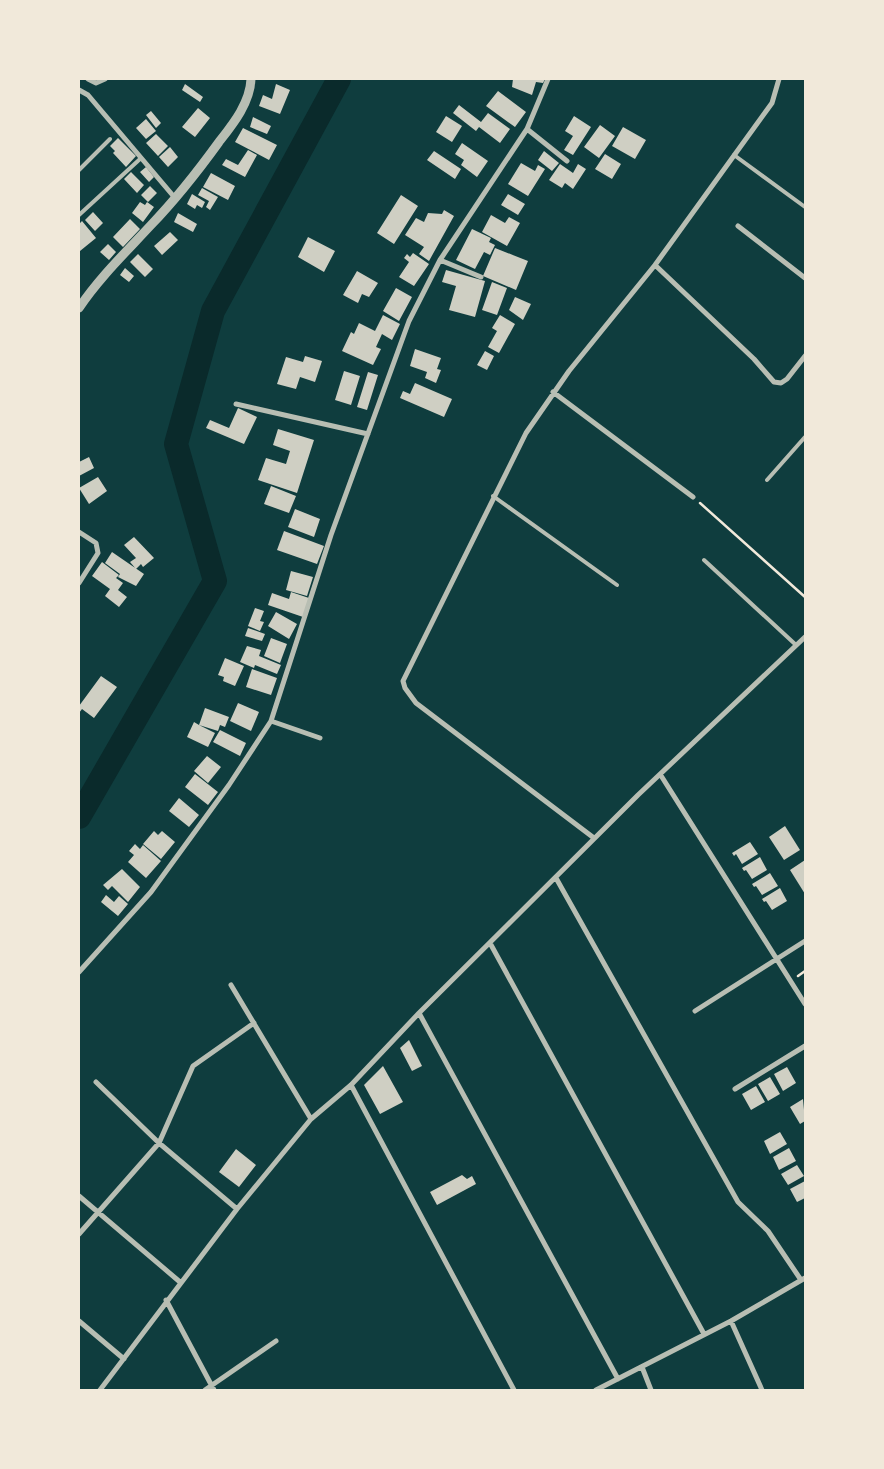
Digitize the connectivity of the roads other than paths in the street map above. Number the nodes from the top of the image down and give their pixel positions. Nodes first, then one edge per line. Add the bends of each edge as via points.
1 (88, 79) edge
2 (105, 79) edge
3 (252, 79) edge
4 (548, 79) edge
5 (779, 79) edge
6 (79, 90) edge
7 (527, 129) junction
8 (110, 139) dead end
9 (734, 155) junction
10 (140, 159) junction
11 (567, 161) dead end
12 (79, 170) edge
13 (175, 198) junction
14 (805, 208) edge
15 (79, 214) edge
16 (738, 226) dead end
17 (440, 260) junction
18 (655, 265) junction
19 (481, 277) dead end
20 (805, 278) edge
21 (79, 308) edge
22 (805, 356) edge
23 (553, 392) junction
24 (236, 404) dead end
25 (368, 434) junction
26 (805, 437) edge
27 (767, 480) dead end
28 (493, 496) junction
29 (693, 496) road end
30 (79, 532) edge
31 (704, 560) dead end
32 (79, 583) edge
33 (617, 585) dead end
34 (805, 637) edge
35 (796, 645) junction
36 (271, 721) junction
37 (320, 738) dead end
38 (660, 774) junction
39 (594, 838) junction
40 (556, 878) junction
41 (805, 941) edge
42 (490, 943) junction
43 (777, 959) junction
44 (79, 972) edge
45 (231, 985) dead end
46 (805, 1004) edge
47 (695, 1011) dead end
48 (419, 1013) junction
49 (254, 1023) junction
50 (805, 1046) edge
51 (96, 1082) dead end
52 (351, 1085) junction
53 (735, 1089) dead end
54 (311, 1119) junction
55 (159, 1143) junction
56 (79, 1196) edge
57 (237, 1209) junction
58 (98, 1213) junction
59 (79, 1234) edge
60 (803, 1279) edge
61 (180, 1282) junction
62 (166, 1300) junction
63 (79, 1321) edge
64 (731, 1321) junction
65 (704, 1334) junction
66 (276, 1341) dead end
67 (124, 1359) junction
68 (642, 1367) junction
69 (618, 1379) junction
70 (212, 1388) edge
71 (100, 1390) edge
72 (205, 1390) edge
73 (514, 1390) edge
74 (596, 1390) edge
75 (652, 1390) edge
76 (762, 1390) edge

1 - 2 street via 96,83
3 - 13 street via 248,97 234,122
4 - 7 street
5 - 9 street via 772,103
6 - 10 street via 88,95
7 - 11 street
7 - 17 street
8 - 12 lane
9 - 14 lane
9 - 18 street
10 - 13 street
10 - 15 lane
13 - 21 street
16 - 20 street
17 - 19 street
17 - 25 street via 409,321
18 - 22 street via 771,380 781,383 787,379
18 - 23 street
23 - 28 street via 518,445
23 - 29 street
24 - 25 street
25 - 36 street via 331,535
26 - 27 lane
28 - 33 lane
28 - 39 street via 403,681 405,688 416,703
30 - 32 street via 96,543 98,553
31 - 35 lane
34 - 35 street
35 - 38 street
36 - 37 street
36 - 44 street via 151,892
38 - 39 street
38 - 43 street
39 - 40 street
40 - 42 street
40 - 60 street via 738,1202 768,1231
41 - 43 street
42 - 48 street
42 - 65 street
43 - 46 street
43 - 47 street
45 - 49 street
48 - 52 street
48 - 69 street
49 - 54 street
49 - 55 street via 193,1066
50 - 53 street
51 - 55 street
52 - 54 street
52 - 73 street
54 - 57 street
55 - 57 street
55 - 58 street
56 - 58 street
57 - 61 street
58 - 59 street
58 - 61 street
60 - 64 street
61 - 62 street
62 - 67 street
62 - 70 street
63 - 67 street
64 - 65 street
64 - 76 street
65 - 68 street
66 - 70 street
67 - 71 street
68 - 69 street
68 - 75 street
69 - 74 street
70 - 72 street

